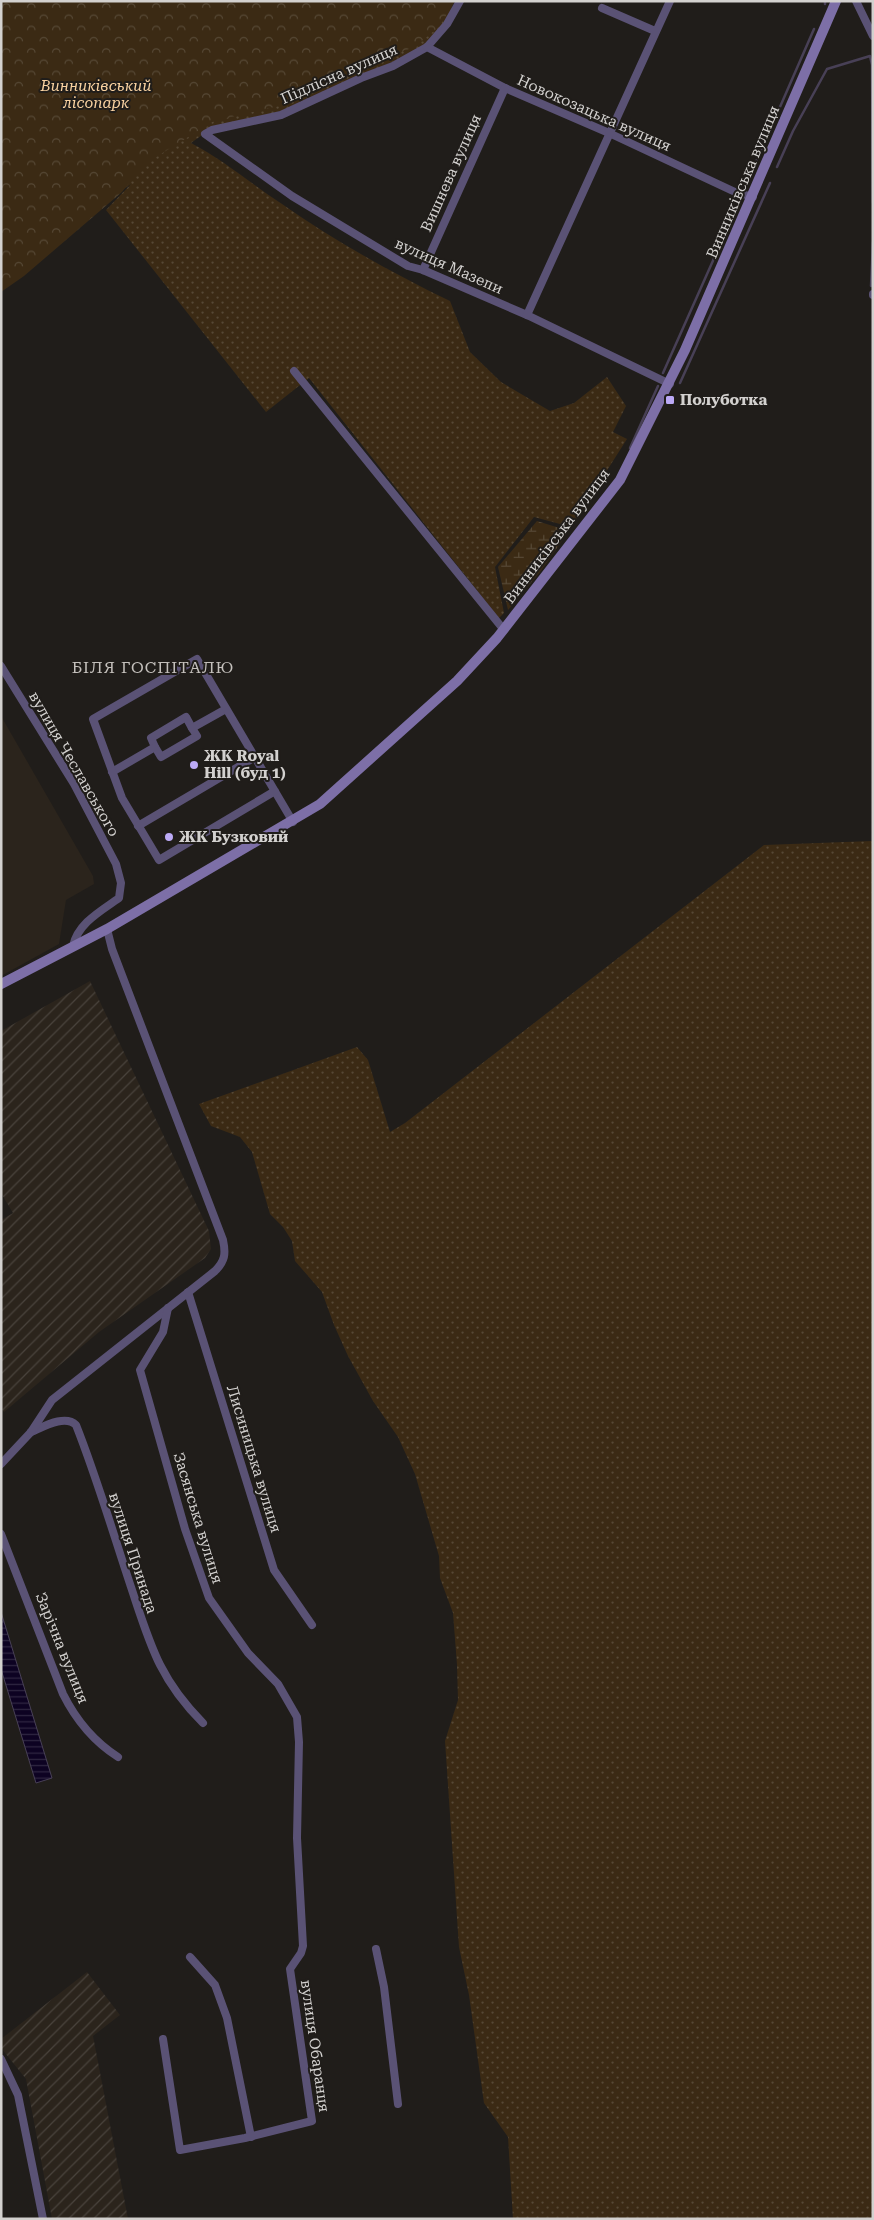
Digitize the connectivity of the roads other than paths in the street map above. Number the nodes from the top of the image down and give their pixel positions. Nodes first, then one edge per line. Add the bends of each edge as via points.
1 (460, 1) edge
2 (670, 1) edge
3 (836, 1) edge
4 (856, 1) edge
5 (602, 8) dead end
6 (655, 31) junction
7 (873, 36) edge
8 (427, 47) junction
9 (505, 88) junction
10 (609, 133) junction
11 (205, 134) joint
12 (753, 197) junction
13 (423, 270) junction
14 (527, 315) junction
15 (294, 371) dead end
16 (670, 384) junction
17 (504, 630) junction
18 (1, 666) edge
19 (226, 709) junction
20 (192, 728) junction
21 (155, 747) junction
22 (255, 757) junction
23 (112, 772) junction
24 (275, 791) junction
25 (293, 822) junction
26 (138, 826) junction
27 (107, 929) junction
28 (69, 947) junction
29 (1, 984) edge
30 (188, 1292) junction
31 (168, 1308) junction
32 (30, 1432) junction
33 (1, 1464) edge
34 (1, 1534) edge
35 (312, 1625) dead end
36 (203, 1723) dead end
37 (118, 1757) dead end
38 (376, 1949) dead end
39 (190, 1957) dead end
40 (296, 1961) joint
41 (163, 2039) dead end
42 (1, 2059) edge
43 (398, 2104) dead end
44 (251, 2137) junction
45 (43, 2219) edge

1 - 8 street, Підлісна вулиця
2 - 6 street
3 - 12 main road, Винниківська вулиця
4 - 7 street
5 - 6 street
6 - 10 street
8 - 9 street, Новокозацька вулиця
8 - 11 street, Підлісна вулиця via 393,66 281,115
9 - 10 street, Новокозацька вулиця
9 - 13 street, Вишнева вулиця
10 - 12 street, Новокозацька вулиця via 735,192
10 - 14 street
11 - 13 street, вулиця Мазепи via 300,201 408,266
12 - 16 main road, Винниківська вулиця
13 - 14 street, вулиця Мазепи
14 - 16 street, вулиця Мазепи
15 - 17 street
16 - 17 main road, Винниківська вулиця via 616,488
17 - 25 main road, Винниківська вулиця via 394,740 320,804
18 - 28 street, вулиця Чеславського via 74,784 116,864 121,883 119,898 85,924
19 - 20 street
19 - 22 street
19 - 23 street via 196,659 93,719
20 - 21 street via 197,736 161,757
20 - 21 street via 186,717 150,738
21 - 23 street
22 - 24 street
22 - 26 street
23 - 26 street
24 - 25 street
24 - 26 street via 160,860
25 - 27 main road, Винниківська вулиця
27 - 28 main road, Винниківська вулиця
27 - 30 street via 225,1248 223,1263
28 - 29 main road, Винниківська вулиця
30 - 31 street
30 - 35 street, Лисиницька вулиця via 274,1570
31 - 32 street via 52,1400
31 - 40 street, Засянська вулиця via 163,1332 140,1370 185,1529 209,1598 248,1653 278,1684 297,1717 297,1838 303,1946
32 - 33 street
32 - 36 street, вулиця Принада via 65,1420 76,1425 157,1662 175,1691
34 - 37 street, Зарічна вулиця via 70,1707 86,1730
38 - 43 street via 384,1987
39 - 44 street via 215,1985 222,2002
40 - 44 street, вулиця Обаранця via 290,1969 312,2121
41 - 44 street, вулиця Обаранця via 180,2150
42 - 45 street via 18,2095

